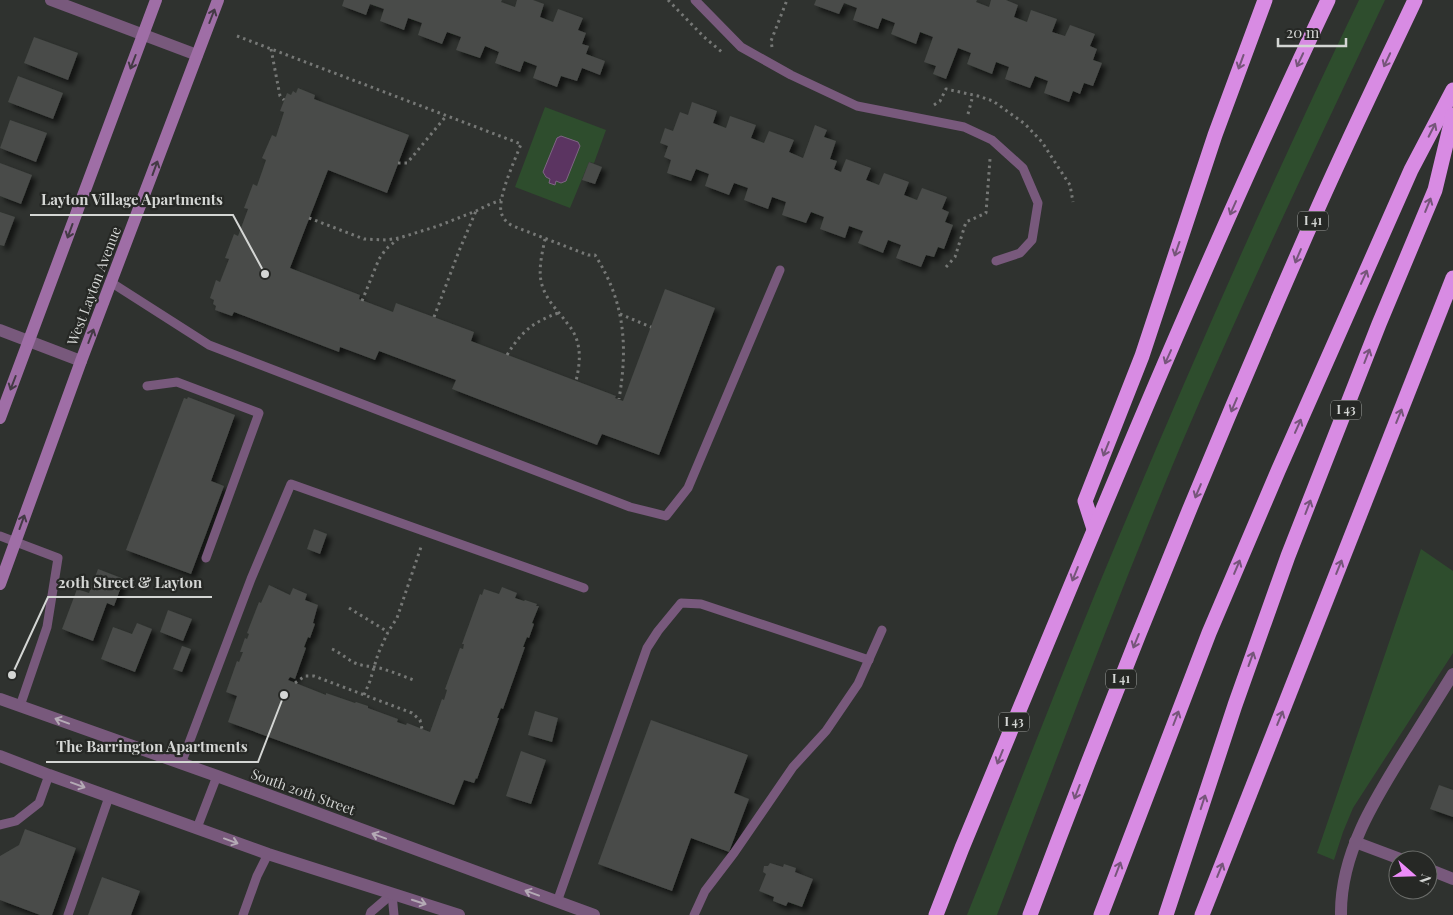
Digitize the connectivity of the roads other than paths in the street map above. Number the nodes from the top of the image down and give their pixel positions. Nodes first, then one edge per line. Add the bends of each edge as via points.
1 (51, 0) edge
2 (156, 0) edge
3 (218, 0) edge
4 (695, 0) edge
5 (1265, 0) edge
6 (1328, 0) edge
7 (1415, 0) edge
8 (143, 36) junction
9 (197, 55) junction
10 (1453, 90) edge
11 (1453, 115) edge
12 (996, 261) dead end
13 (780, 270) dead end
14 (1453, 278) edge
15 (112, 283) junction
16 (0, 330) edge
17 (29, 341) junction
18 (81, 361) junction
19 (147, 386) dead end
20 (0, 418) edge
21 (1094, 530) junction
22 (0, 536) edge
23 (15, 542) junction
24 (206, 558) dead end
25 (0, 584) edge
26 (584, 588) dead end
27 (882, 630) dead end
28 (869, 660) junction
29 (1453, 674) edge
30 (0, 699) edge
31 (20, 706) junction
32 (0, 756) edge
33 (181, 764) junction
34 (49, 775) junction
35 (217, 776) junction
36 (109, 797) junction
37 (0, 825) edge
38 (197, 828) junction
39 (1355, 842) junction
40 (268, 854) junction
41 (1388, 855) edge
42 (1438, 873) edge
43 (1453, 879) edge
44 (392, 894) junction
45 (557, 902) junction
46 (68, 915) edge
47 (243, 915) edge
48 (370, 915) edge
49 (394, 915) edge
50 (459, 915) edge
51 (594, 915) edge
52 (694, 915) edge
53 (936, 915) edge
54 (1030, 915) edge
55 (1101, 915) edge
56 (1166, 915) edge
57 (1202, 915) edge
58 (1341, 915) edge

1 - 8 street
2 - 8 main road
9 -> 3 main road, West Layton Avenue
4 - 12 lane via 741,47 791,75 857,106 964,127 992,140 1023,168 1038,203 1032,240 1020,253
5 -> 21 highway via 1215,135 1142,356 1085,500
6 -> 21 highway, I 43 via 1143,412
7 -> 54 highway, I 41 via 1315,216 1197,492 1135,642
8 - 9 street
8 -> 17 main road
15 -> 9 main road, West Layton Avenue
55 -> 10 highway via 1209,633 1411,170
56 -> 11 highway, I 43 via 1288,556 1435,190
13 - 15 lane via 688,488 666,516 630,507 209,345
57 -> 14 highway
18 -> 15 main road, West Layton Avenue
16 - 17 street
17 - 18 street
17 -> 20 main road
23 -> 18 main road, West Layton Avenue
19 - 24 lane via 177,382 259,413
21 -> 53 highway, I 43
22 - 23 lane
23 - 25 main road, West Layton Avenue
23 - 31 lane via 58,558 47,627
26 - 33 lane via 291,484
27 - 28 lane
28 - 45 lane via 701,604 681,603 647,648
28 - 52 lane via 858,684 826,730 793,767 705,891
29 - 39 street via 1385,782
30 - 31 street, South 20th Street
33 -> 31 street, South 20th Street
32 - 34 street
33 - 35 street, South 20th Street
34 -> 36 street
34 - 37 lane via 39,803 16,821
35 - 38 lane
45 -> 35 street, South 20th Street
36 - 38 street
36 - 46 lane
38 -> 40 street
39 - 41 street
39 - 58 street via 1343,883
40 - 44 street
40 - 47 lane
42 - 43 street
44 - 48 lane
44 - 49 lane
44 -> 50 street
45 - 51 street, South 20th Street

